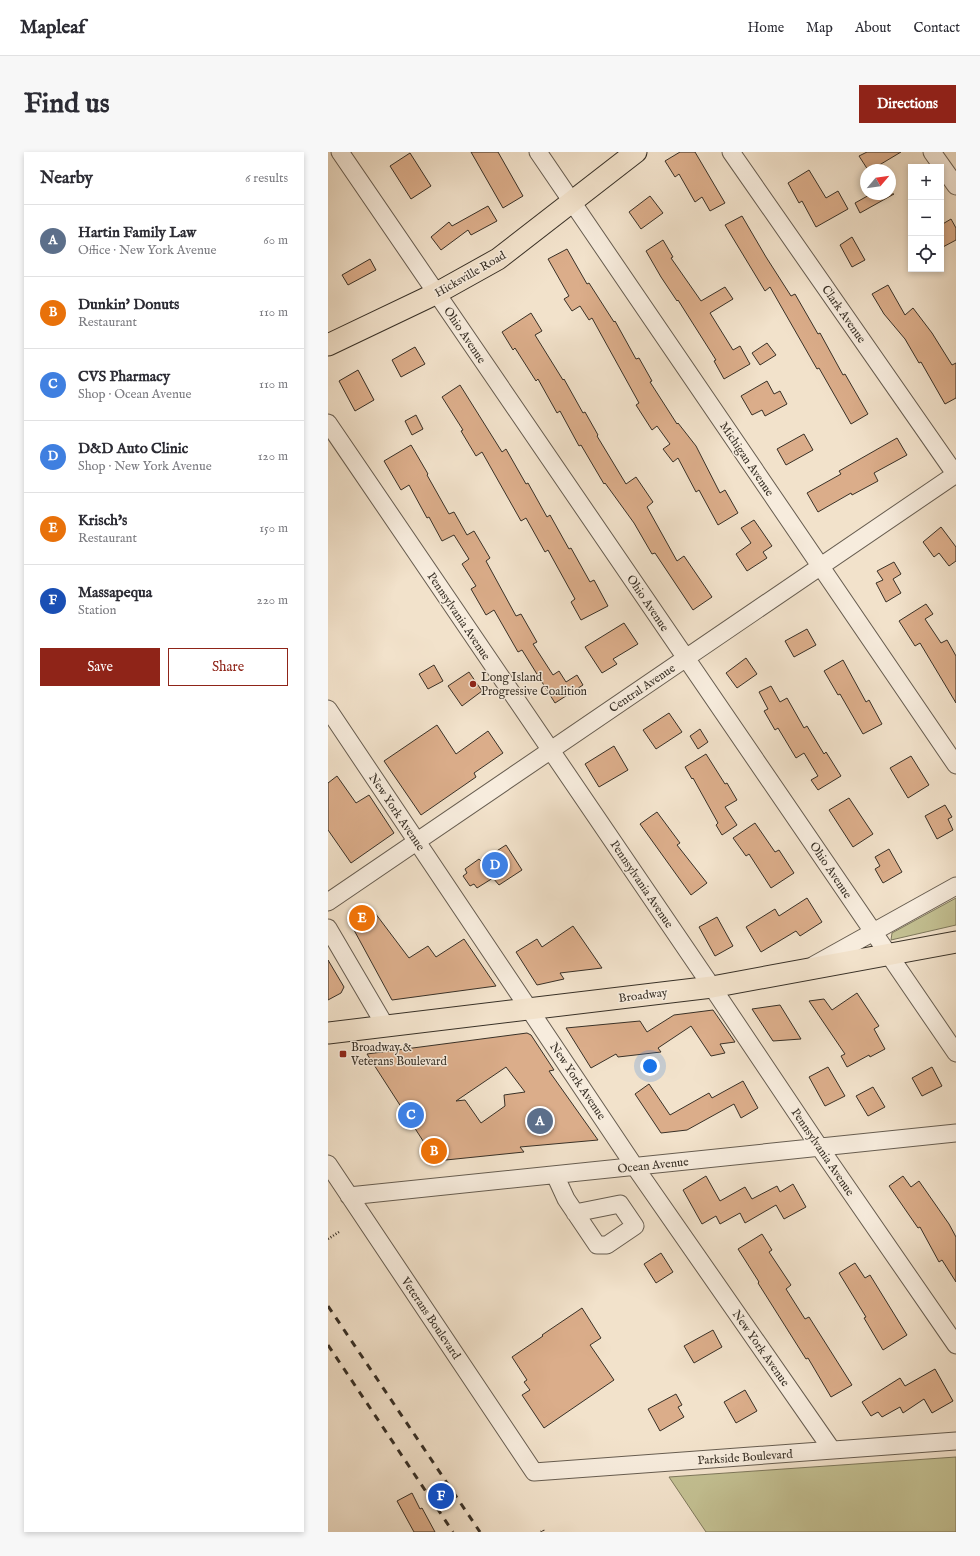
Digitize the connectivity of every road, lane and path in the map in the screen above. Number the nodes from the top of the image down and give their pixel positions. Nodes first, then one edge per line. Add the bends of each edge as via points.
1 (340, 152) edge
2 (538, 152) edge
3 (636, 152) edge
4 (732, 152) edge
5 (932, 152) edge
6 (956, 186) edge
7 (572, 202) junction
8 (437, 294) junction
9 (328, 345) edge
10 (328, 423) edge
11 (956, 474) edge
12 (820, 566) junction
13 (686, 658) junction
14 (328, 709) edge
15 (550, 750) junction
16 (956, 765) edge
17 (416, 842) junction
18 (956, 886) edge
19 (328, 902) edge
20 (328, 928) edge
21 (874, 933) junction
22 (956, 942) edge
23 (888, 955) junction
24 (805, 970) junction
25 (712, 987) junction
26 (530, 1009) junction
27 (386, 1027) junction
28 (328, 1033) edge
29 (956, 1054) edge
30 (956, 1134) edge
31 (820, 1148) junction
32 (328, 1164) edge
33 (635, 1167) junction
34 (555, 1175) junction
35 (350, 1196) junction
36 (575, 1212) dead end
37 (339, 1232) dead end
38 (328, 1239) edge
39 (956, 1345) edge
40 (956, 1441) edge
41 (832, 1450) junction
42 (534, 1472) joint

1 - 8 street, Ohio Avenue
2 - 7 street, Michigan Avenue
3 - 7 main road, Hicksville Road
4 - 11 street, Clark Avenue
5 - 6 street
7 - 8 main road, Hicksville Road via 498,259
7 - 12 street, Michigan Avenue
8 - 9 main road, Hicksville Road
8 - 13 street, Ohio Avenue
10 - 15 street, Pennsylvania Avenue
11 - 12 street, Central Avenue
12 - 13 street, Central Avenue
12 - 16 street, Michigan Avenue
13 - 15 street, Central Avenue
13 - 21 street, Ohio Avenue
14 - 17 street, New York Avenue
15 - 17 street, Central Avenue
15 - 25 street, Pennsylvania Avenue
17 - 19 street, Central Avenue
17 - 26 street, New York Avenue
18 - 21 street
20 - 27 street
21 - 23 street, Ohio Avenue
21 - 24 street
22 - 23 main road, Broadway
23 - 24 main road, Broadway
23 - 29 street, Ohio Avenue
24 - 25 main road, Broadway
25 - 26 main road, Broadway
25 - 31 street, Pennsylvania Avenue
26 - 27 main road, Broadway
26 - 33 street, New York Avenue
27 - 28 main road, Broadway
30 - 31 street, Ocean Avenue
31 - 33 street, Ocean Avenue
31 - 39 street, Pennsylvania Avenue
32 - 35 street, Veterans Boulevard
33 - 34 street, Ocean Avenue
33 - 41 street, New York Avenue
34 - 35 street, Ocean Avenue
34 - 36 street
35 - 42 street, Veterans Boulevard
37 - 38 path
40 - 41 street, Parkside Boulevard
41 - 42 street, Parkside Boulevard

